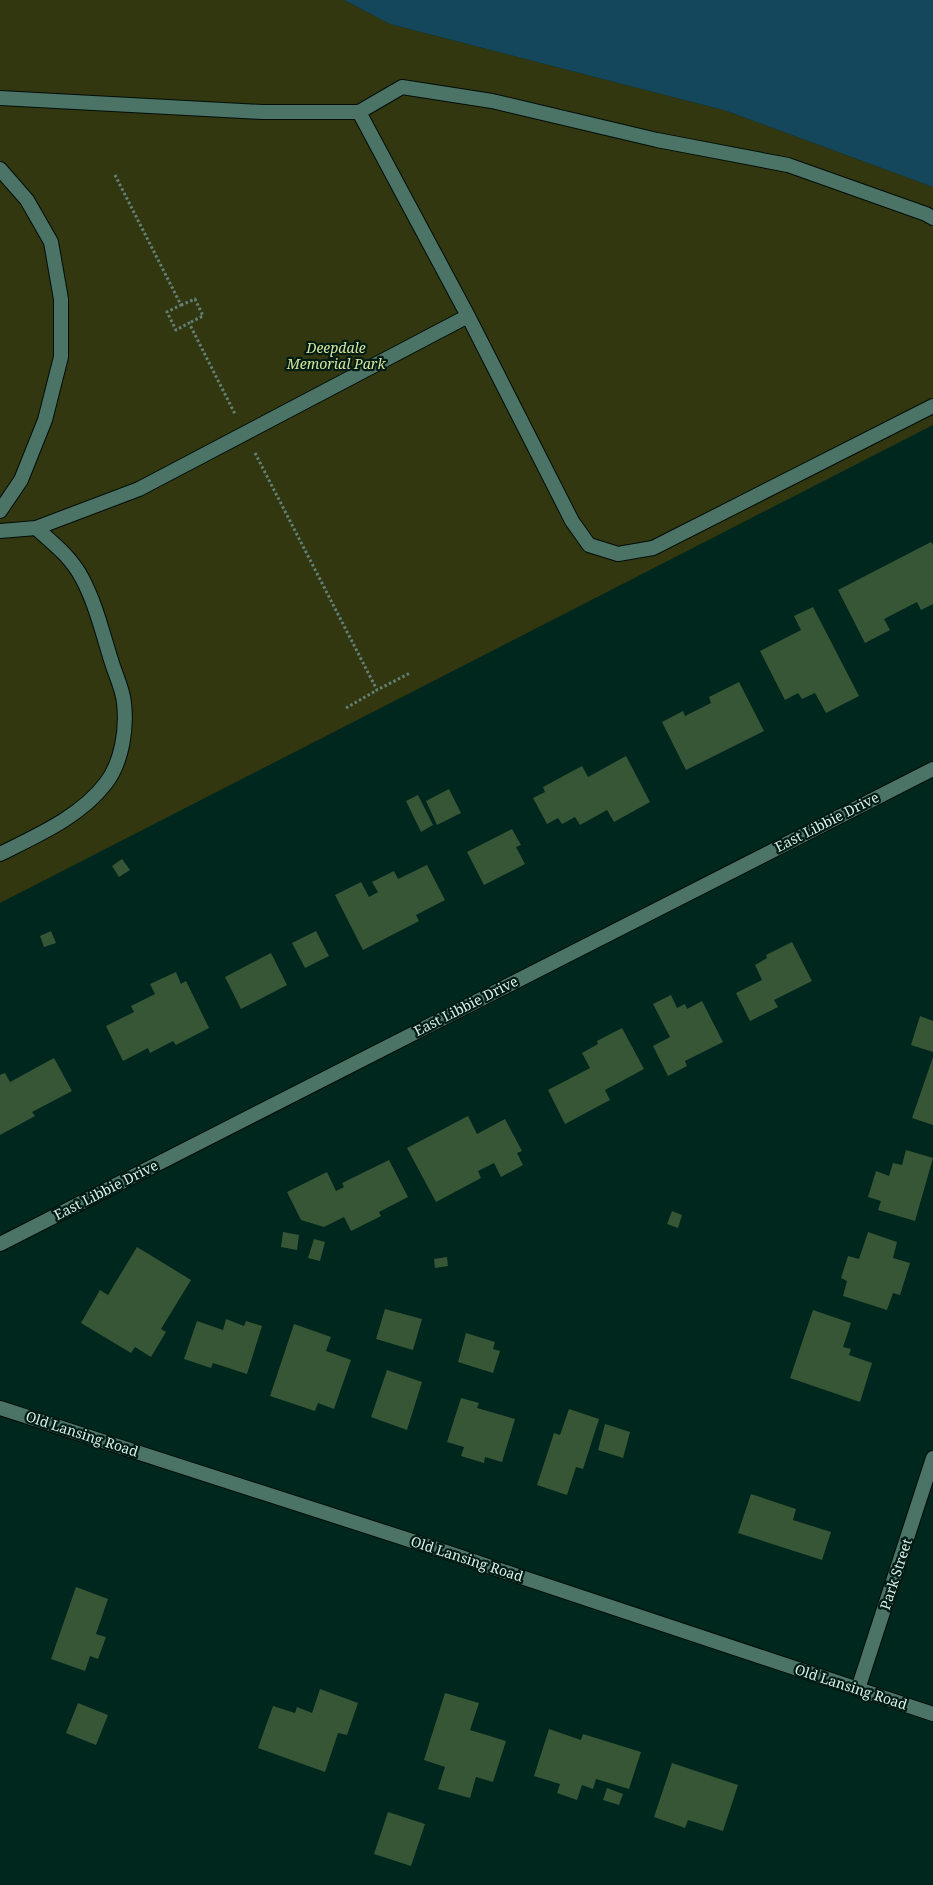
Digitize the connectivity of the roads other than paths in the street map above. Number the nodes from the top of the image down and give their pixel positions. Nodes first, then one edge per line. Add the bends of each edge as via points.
1 (0, 98) edge
2 (359, 112) junction
3 (0, 170) edge
4 (933, 218) edge
5 (468, 316) junction
6 (933, 406) edge
7 (0, 511) edge
8 (36, 528) junction
9 (0, 531) edge
10 (933, 768) edge
11 (0, 854) edge
12 (0, 1244) edge
13 (0, 1408) edge
14 (933, 1458) edge
15 (858, 1689) junction
16 (933, 1714) edge

1 - 2 street via 262,112
2 - 4 street via 402,87 492,101 657,140 788,165
2 - 5 street
3 - 7 street via 27,200 51,242 61,299 61,357 45,420 21,480
5 - 6 street via 572,521 589,545 618,554 653,548
5 - 8 street via 139,489
8 - 9 street
8 - 11 street via 65,554 92,599 124,702 124,731 118,758 107,782 81,809
10 - 12 street, East Libbie Drive
13 - 15 street, Old Lansing Road
14 - 15 street, Park Street
15 - 16 street, Old Lansing Road

